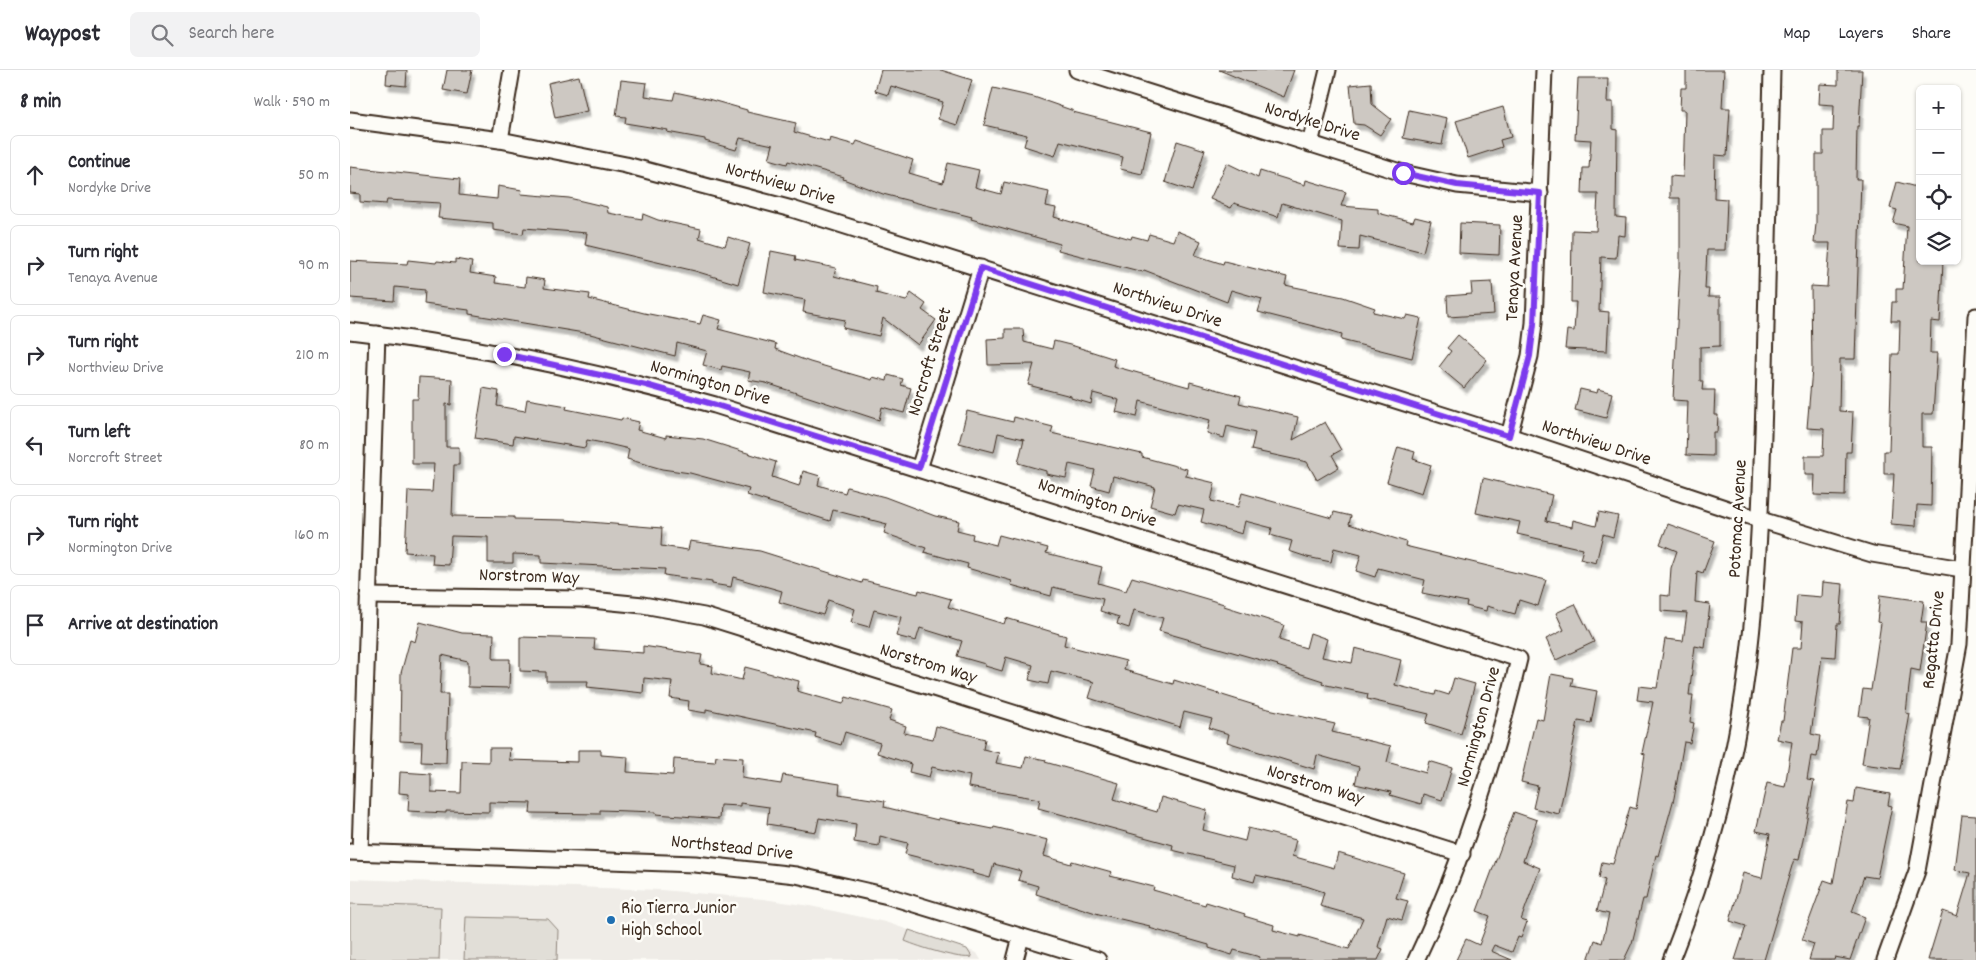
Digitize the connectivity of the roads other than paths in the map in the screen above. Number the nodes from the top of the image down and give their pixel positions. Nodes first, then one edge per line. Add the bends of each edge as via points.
1 (512, 70) edge
2 (1077, 70) edge
3 (1328, 70) edge
4 (1544, 70) edge
5 (1772, 70) edge
6 (1119, 76) edge
7 (350, 120) edge
8 (500, 140) junction
9 (1310, 144) junction
10 (1540, 193) junction
11 (981, 268) junction
12 (1976, 316) edge
13 (350, 331) edge
14 (377, 334) junction
15 (1509, 436) junction
16 (919, 468) junction
17 (1761, 520) junction
18 (1962, 569) junction
19 (368, 596) junction
20 (355, 852) edge
21 (1462, 854) junction
22 (1021, 937) junction
23 (1015, 960) edge
24 (1098, 960) edge
25 (1416, 960) edge
26 (1672, 960) edge
27 (1885, 960) edge

1 - 8 street
2 - 6 street, Nordyke Drive
3 - 9 street
4 - 10 street, Tenaya Avenue
5 - 17 street, Potomac Avenue
6 - 9 street, Nordyke Drive
7 - 8 street, Northview Drive
8 - 11 street, Northview Drive via 709,185
9 - 10 street, Nordyke Drive via 1403,173 1457,185
10 - 15 street, Tenaya Avenue via 1533,332 1519,404
11 - 15 street, Northview Drive
11 - 16 street, Norcroft Street
12 - 18 street, Regatta Drive
13 - 14 street, Normington Drive
14 - 16 street, Normington Drive via 504,354 646,385
14 - 19 street
15 - 17 street, Northview Drive
16 - 21 street, Normington Drive via 1519,659 1485,787
17 - 18 street, Northview Drive via 1872,554
17 - 26 street, Potomac Avenue via 1748,664 1736,737 1699,880
18 - 27 street, Regatta Drive via 1959,644 1917,871
19 - 20 street
19 - 21 street, Norstrom Way via 581,599 643,605 704,616
20 - 22 street, Northstead Drive via 639,861 743,868 845,885
21 - 25 street, Normington Drive
22 - 23 street
22 - 24 street, Northstead Drive

